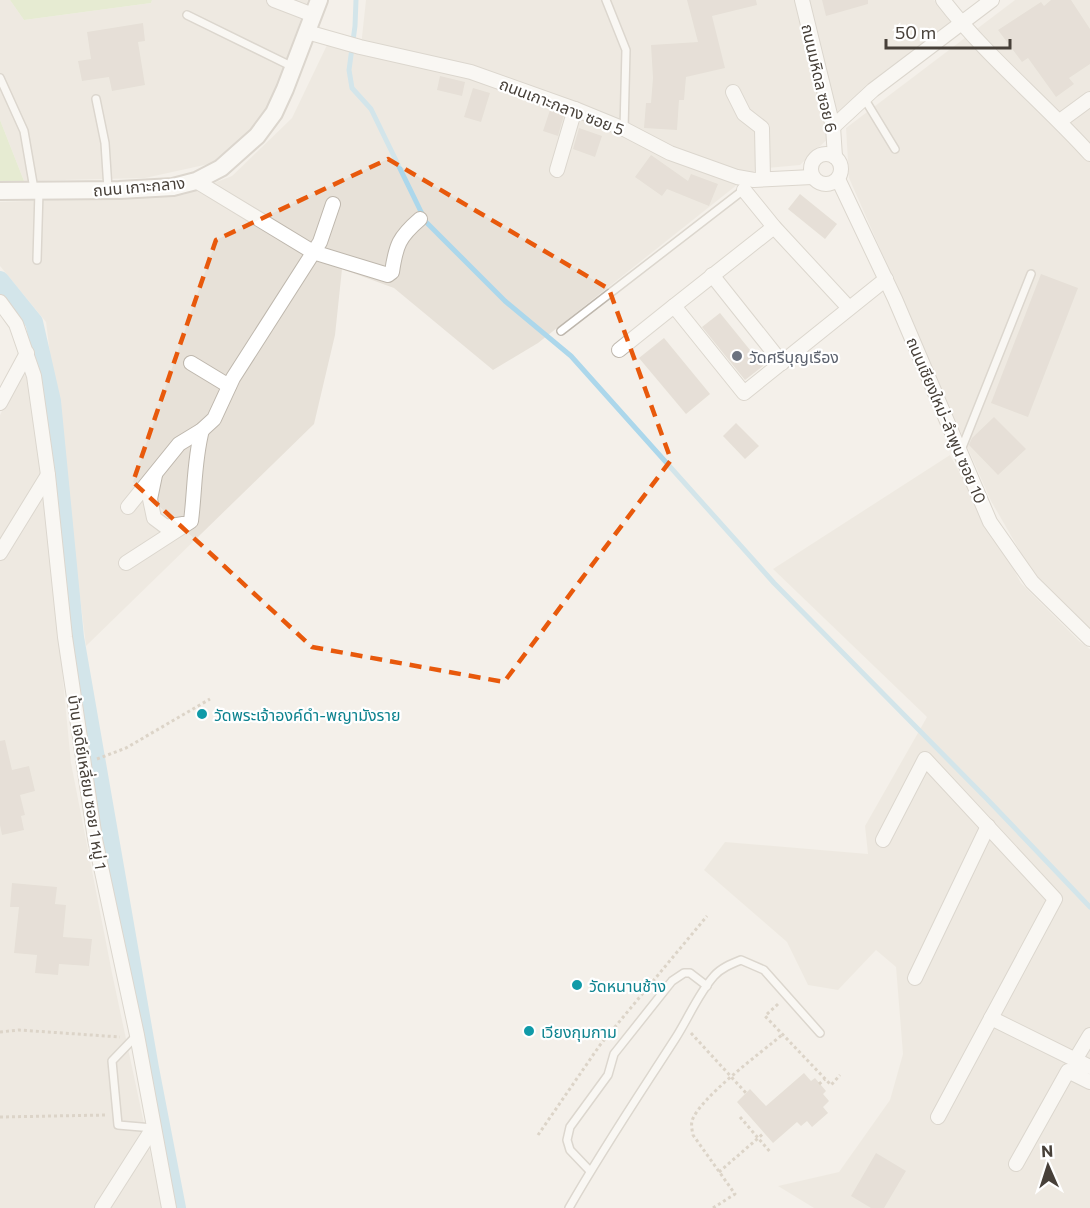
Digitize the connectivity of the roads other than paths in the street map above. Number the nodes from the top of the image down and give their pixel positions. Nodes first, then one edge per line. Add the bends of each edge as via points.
1 (274, 0) edge
2 (606, 0) edge
3 (802, 0) edge
4 (943, 0) edge
5 (992, 0) edge
6 (316, 8) edge
7 (187, 15) dead end
8 (961, 23) junction
9 (307, 32) junction
10 (293, 67) junction
11 (0, 78) edge
12 (733, 92) dead end
13 (864, 98) junction
14 (96, 99) dead end
15 (1090, 99) edge
16 (575, 109) junction
17 (1060, 121) junction
18 (833, 127) junction
19 (624, 129) junction
20 (895, 149) dead end
21 (1090, 154) edge
22 (835, 157) junction
23 (557, 170) dead end
24 (813, 177) junction
25 (838, 178) junction
26 (196, 181) junction
27 (754, 183) junction
28 (37, 190) junction
29 (108, 190) junction
30 (0, 191) edge
31 (333, 204) dead end
32 (420, 219) dead end
33 (774, 227) junction
34 (313, 252) junction
35 (37, 260) dead end
36 (1031, 274) dead end
37 (712, 275) junction
38 (886, 279) junction
39 (0, 302) edge
40 (674, 306) junction
41 (849, 308) junction
42 (561, 331) dead end
43 (619, 350) dead end
44 (27, 353) junction
45 (191, 363) dead end
46 (782, 363) junction
47 (229, 386) junction
48 (0, 404) edge
49 (202, 430) junction
50 (960, 452) junction
51 (156, 473) junction
52 (48, 475) junction
53 (128, 507) dead end
54 (185, 524) junction
55 (0, 553) edge
56 (126, 563) dead end
57 (1090, 639) edge
58 (988, 826) junction
59 (882, 840) dead end
60 (915, 978) dead end
61 (707, 986) junction
62 (991, 1018) junction
63 (820, 1033) dead end
64 (1090, 1035) edge
65 (132, 1040) junction
66 (1075, 1060) junction
67 (1090, 1067) edge
68 (1090, 1082) edge
69 (938, 1117) dead end
70 (153, 1128) junction
71 (1016, 1164) dead end
72 (590, 1171) junction
73 (102, 1208) edge
74 (169, 1208) edge
75 (569, 1208) edge

1 - 6 street
2 - 19 lane via 626,50
3 - 18 street, ถนนมหิดล ซอย 6
4 - 8 street
5 - 8 street
6 - 9 street, ถนน เกาะกลาง
7 - 10 lane
8 - 13 street
8 - 17 street
9 - 10 street, ถนน เกาะกลาง
9 - 16 street, ถนนเกาะกลาง ซอย 5 via 471,72
10 - 26 street, ถนน เกาะกลาง via 273,113 257,136 221,168
11 - 28 lane via 24,131
12 - 27 street via 744,114 762,129
13 - 18 street
13 - 20 lane
14 - 29 lane via 105,143
15 - 17 street
16 - 19 street, ถนนเกาะกลาง ซอย 5
16 - 23 street
17 - 21 street
18 - 22 street, ถนนมหิดล ซอย 6
19 - 27 street, ถนนเกาะกลาง ซอย 5 via 670,153
22 - 24 street via 824,154 814,160
22 - 25 street via 841,167
24 - 25 street via 822,184
24 - 27 street, ถนนเกาะกลาง ซอย 5
25 - 38 street, ถนนเชียงใหม่-ลำพูน ซอย 10
26 - 29 street, ถนน เกาะกลาง via 172,187
26 - 34 street
27 - 33 street
27 - 42 lane
28 - 29 street, ถนน เกาะกลาง
28 - 30 street, ถนน เกาะกลาง
28 - 35 lane
31 - 34 street
32 - 34 street via 400,239 388,275
33 - 37 street
33 - 41 street
34 - 47 street
36 - 50 lane
37 - 40 street
37 - 46 street
38 - 41 street
38 - 50 street, ถนนเชียงใหม่-ลำพูน ซอย 10
39 - 44 street, บ้าน เจดีย์เหลี่ยม ซอย 1 หมู่ 1 via 16,324
40 - 43 street
40 - 46 street via 744,393
41 - 46 street
44 - 48 street
44 - 52 street, บ้าน เจดีย์เหลี่ยม ซอย 1 หมู่ 1
45 - 47 street
47 - 49 street via 214,419
49 - 51 street via 179,444
49 - 54 street via 190,520
50 - 57 street, ถนนเชียงใหม่-ลำพูน ซอย 10 via 990,522 1032,582
51 - 53 street
51 - 54 street via 150,499 154,518 166,527
52 - 55 street
52 - 65 street, บ้าน เจดีย์เหลี่ยม ซอย 1 หมู่ 1 via 65,638 95,839
54 - 56 street
58 - 59 street via 925,759
58 - 60 street
58 - 62 street via 1054,899
61 - 63 lane via 729,964 741,960 764,970
61 - 72 lane
61 - 72 lane via 690,973 672,981 614,1054 608,1075 570,1127 567,1140 570,1150
62 - 66 street
62 - 69 street
64 - 66 street
65 - 70 street, บ้าน เจดีย์เหลี่ยม ซอย 1 หมู่ 1
65 - 70 lane via 112,1061 118,1125
66 - 67 street
68 - 71 street via 1068,1071
70 - 73 street
70 - 74 street, บ้าน เจดีย์เหลี่ยม ซอย 1 หมู่ 1
72 - 75 lane

